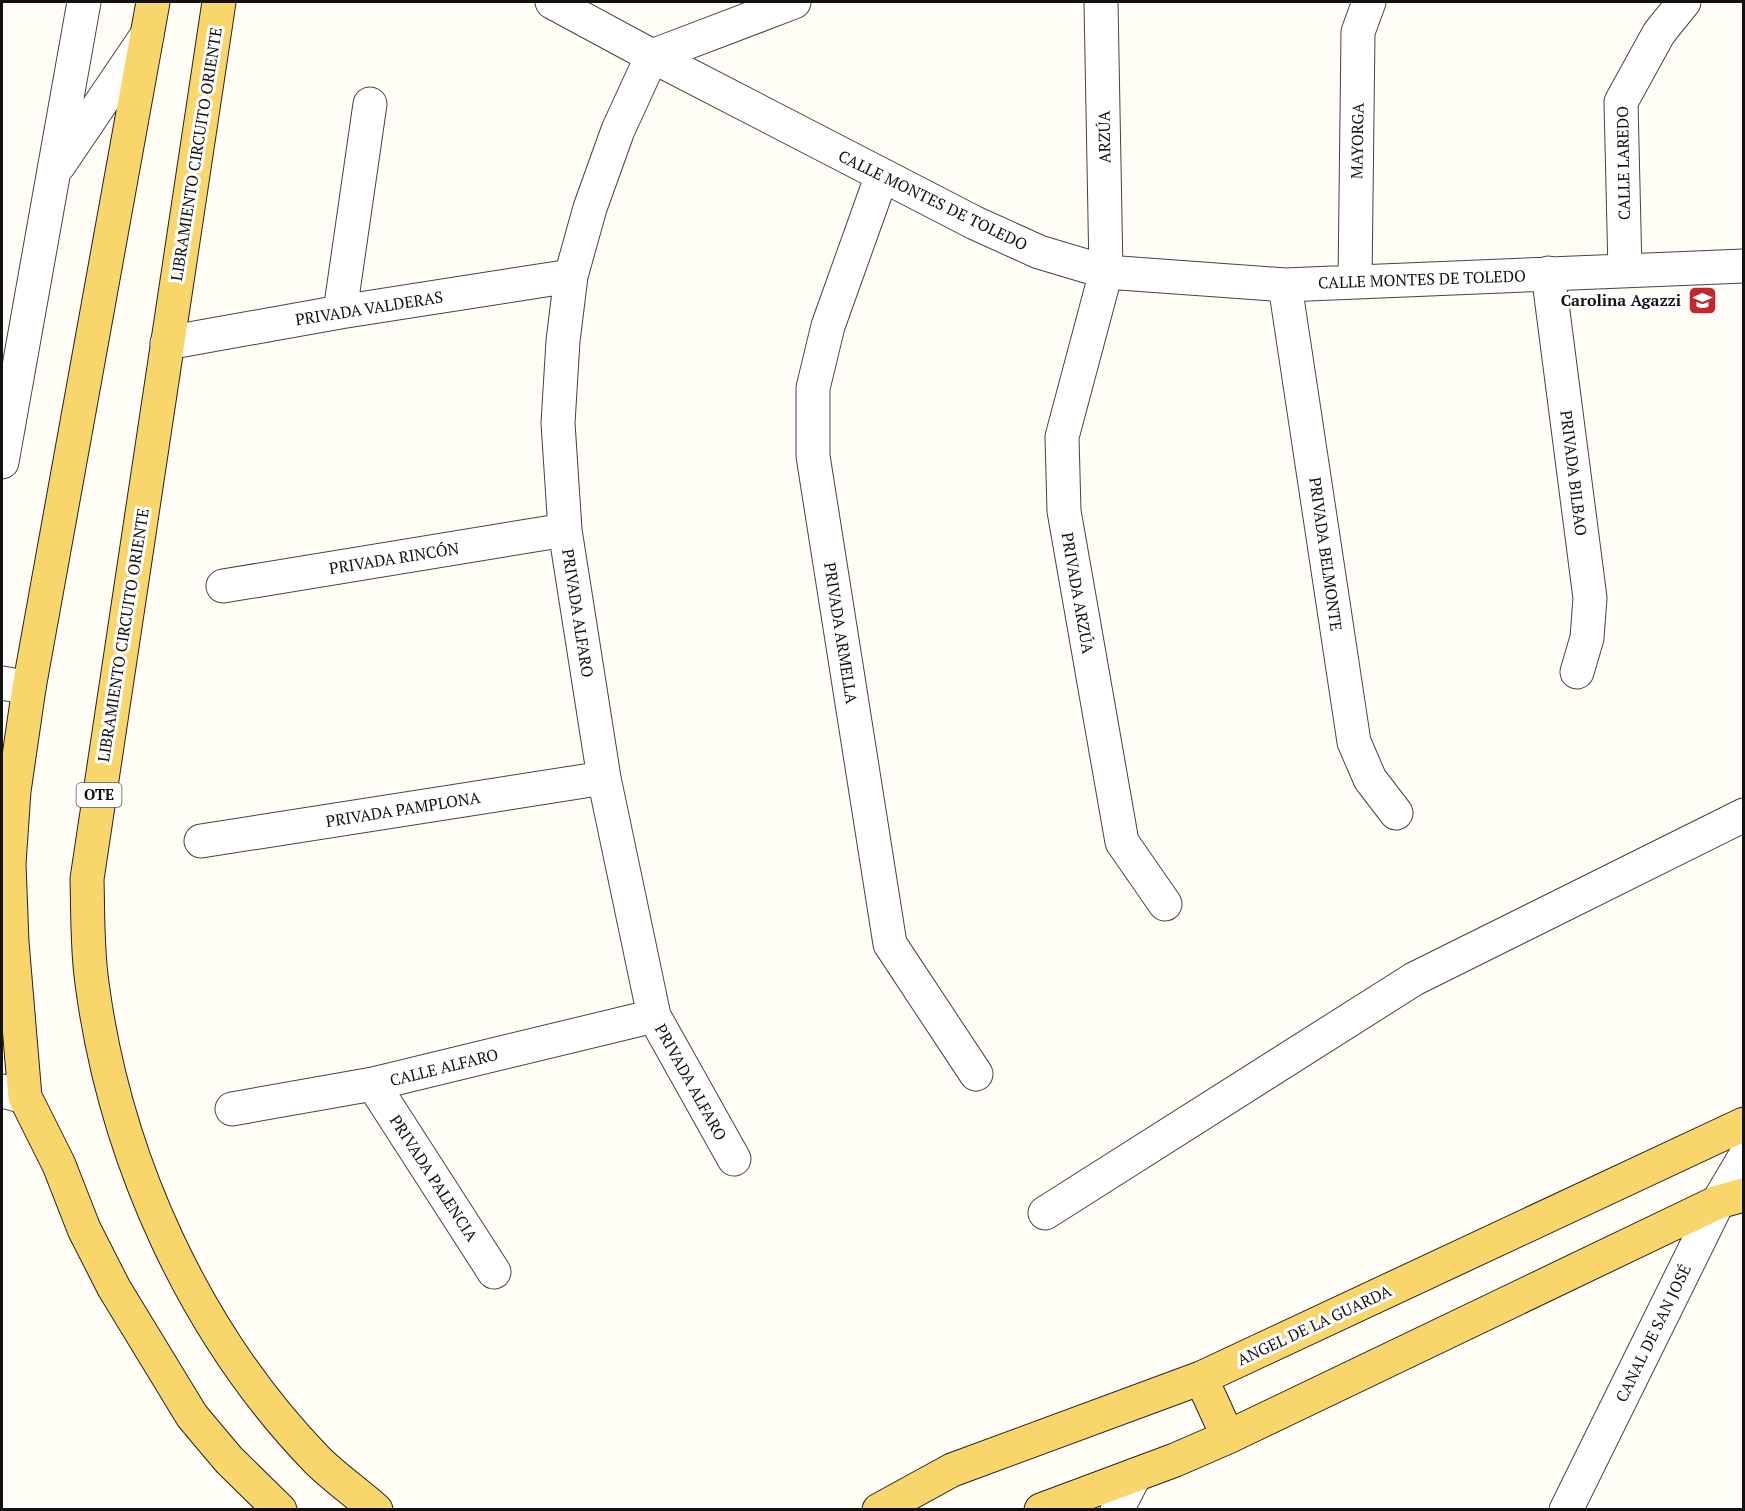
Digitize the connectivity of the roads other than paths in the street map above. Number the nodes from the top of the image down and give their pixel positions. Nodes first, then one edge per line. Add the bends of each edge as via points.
1 (84, 2) edge
2 (153, 2) edge
3 (219, 2) edge
4 (552, 2) edge
5 (794, 2) edge
6 (1101, 2) edge
7 (1369, 2) edge
8 (1684, 2) edge
9 (147, 35) junction
10 (652, 56) junction
11 (370, 104) dead end
12 (52, 175) junction
13 (882, 175) junction
14 (1743, 266) edge
15 (1625, 271) junction
16 (1106, 272) junction
17 (1548, 273) junction
18 (571, 276) junction
19 (1355, 282) junction
20 (1286, 285) junction
21 (340, 312) junction
22 (167, 343) junction
23 (2, 462) edge
24 (565, 530) junction
25 (223, 586) dead end
26 (1576, 672) dead end
27 (15, 686) edge
28 (604, 778) junction
29 (1396, 813) dead end
30 (1743, 815) edge
31 (201, 841) dead end
32 (1165, 904) dead end
33 (654, 1016) junction
34 (976, 1074) dead end
35 (373, 1084) junction
36 (13, 1094) edge
37 (231, 1109) dead end
38 (1743, 1124) edge
39 (1743, 1158) edge
40 (734, 1159) dead end
41 (1731, 1198) edge
42 (1045, 1213) dead end
43 (494, 1272) dead end
44 (1201, 1378) junction
45 (1228, 1437) junction
46 (1135, 1475) junction
47 (1573, 1506) edge
48 (280, 1509) edge
49 (376, 1509) edge
50 (879, 1509) edge
51 (1041, 1509) edge
52 (1117, 1509) edge

1 - 12 street
2 - 9 main road
3 - 22 main road, LIBRAMIENTO CIRCUITO ORIENTE / OTE
4 - 10 street, CALLE MONTES DE TOLEDO
5 - 10 street
6 - 16 street, ARZÚA
7 - 19 street, MAYORGA via 1358,32
8 - 15 street, CALLE LAREDO via 1659,33 1621,102
9 - 12 street
9 - 27 main road
10 - 13 street, CALLE MONTES DE TOLEDO
10 - 18 street, PRIVADA ALFARO via 618,130
11 - 21 street
12 - 23 street
13 - 16 street, CALLE MONTES DE TOLEDO via 1039,252
13 - 34 street, PRIVADA ARMELLA via 828,326 813,388 813,456 890,944
14 - 15 street, CALLE MONTES DE TOLEDO
15 - 17 street, CALLE MONTES DE TOLEDO
16 - 20 street, CALLE MONTES DE TOLEDO
16 - 32 street, PRIVADA ARZÚA via 1062,437 1064,511 1122,843
17 - 19 street, CALLE MONTES DE TOLEDO
17 - 26 street, PRIVADA BILBAO via 1590,598 1587,638
18 - 21 street, PRIVADA VALDERAS
18 - 24 street, PRIVADA ALFARO via 558,423
19 - 20 street, CALLE MONTES DE TOLEDO
20 - 29 street, PRIVADA BELMONTE via 1354,742 1370,779
21 - 22 street, PRIVADA VALDERAS
22 - 49 main road, LIBRAMIENTO CIRCUITO ORIENTE / OTE via 87,879 92,982 109,1078 130,1152 183,1275 262,1396 318,1461
24 - 25 street, PRIVADA RINCÓN
24 - 28 street, PRIVADA ALFARO
27 - 36 main road via 9,864
28 - 31 street, PRIVADA PAMPLONA
28 - 33 street, PRIVADA ALFARO
30 - 42 street via 1414,979
33 - 35 street, CALLE ALFARO
33 - 40 street, PRIVADA ALFARO
35 - 37 street, CALLE ALFARO
35 - 43 street, PRIVADA PALENCIA
36 - 48 main road via 59,1165 84,1229 114,1288 192,1416 229,1460
38 - 44 main road, ANGEL DE LA GUARDA
39 - 41 street, CANAL DE SAN JOSÉ
41 - 45 main road
41 - 47 street, CANAL DE SAN JOSÉ
44 - 45 main road
44 - 50 main road, ANGEL DE LA GUARDA via 952,1470
45 - 46 main road
46 - 51 main road
46 - 52 street

